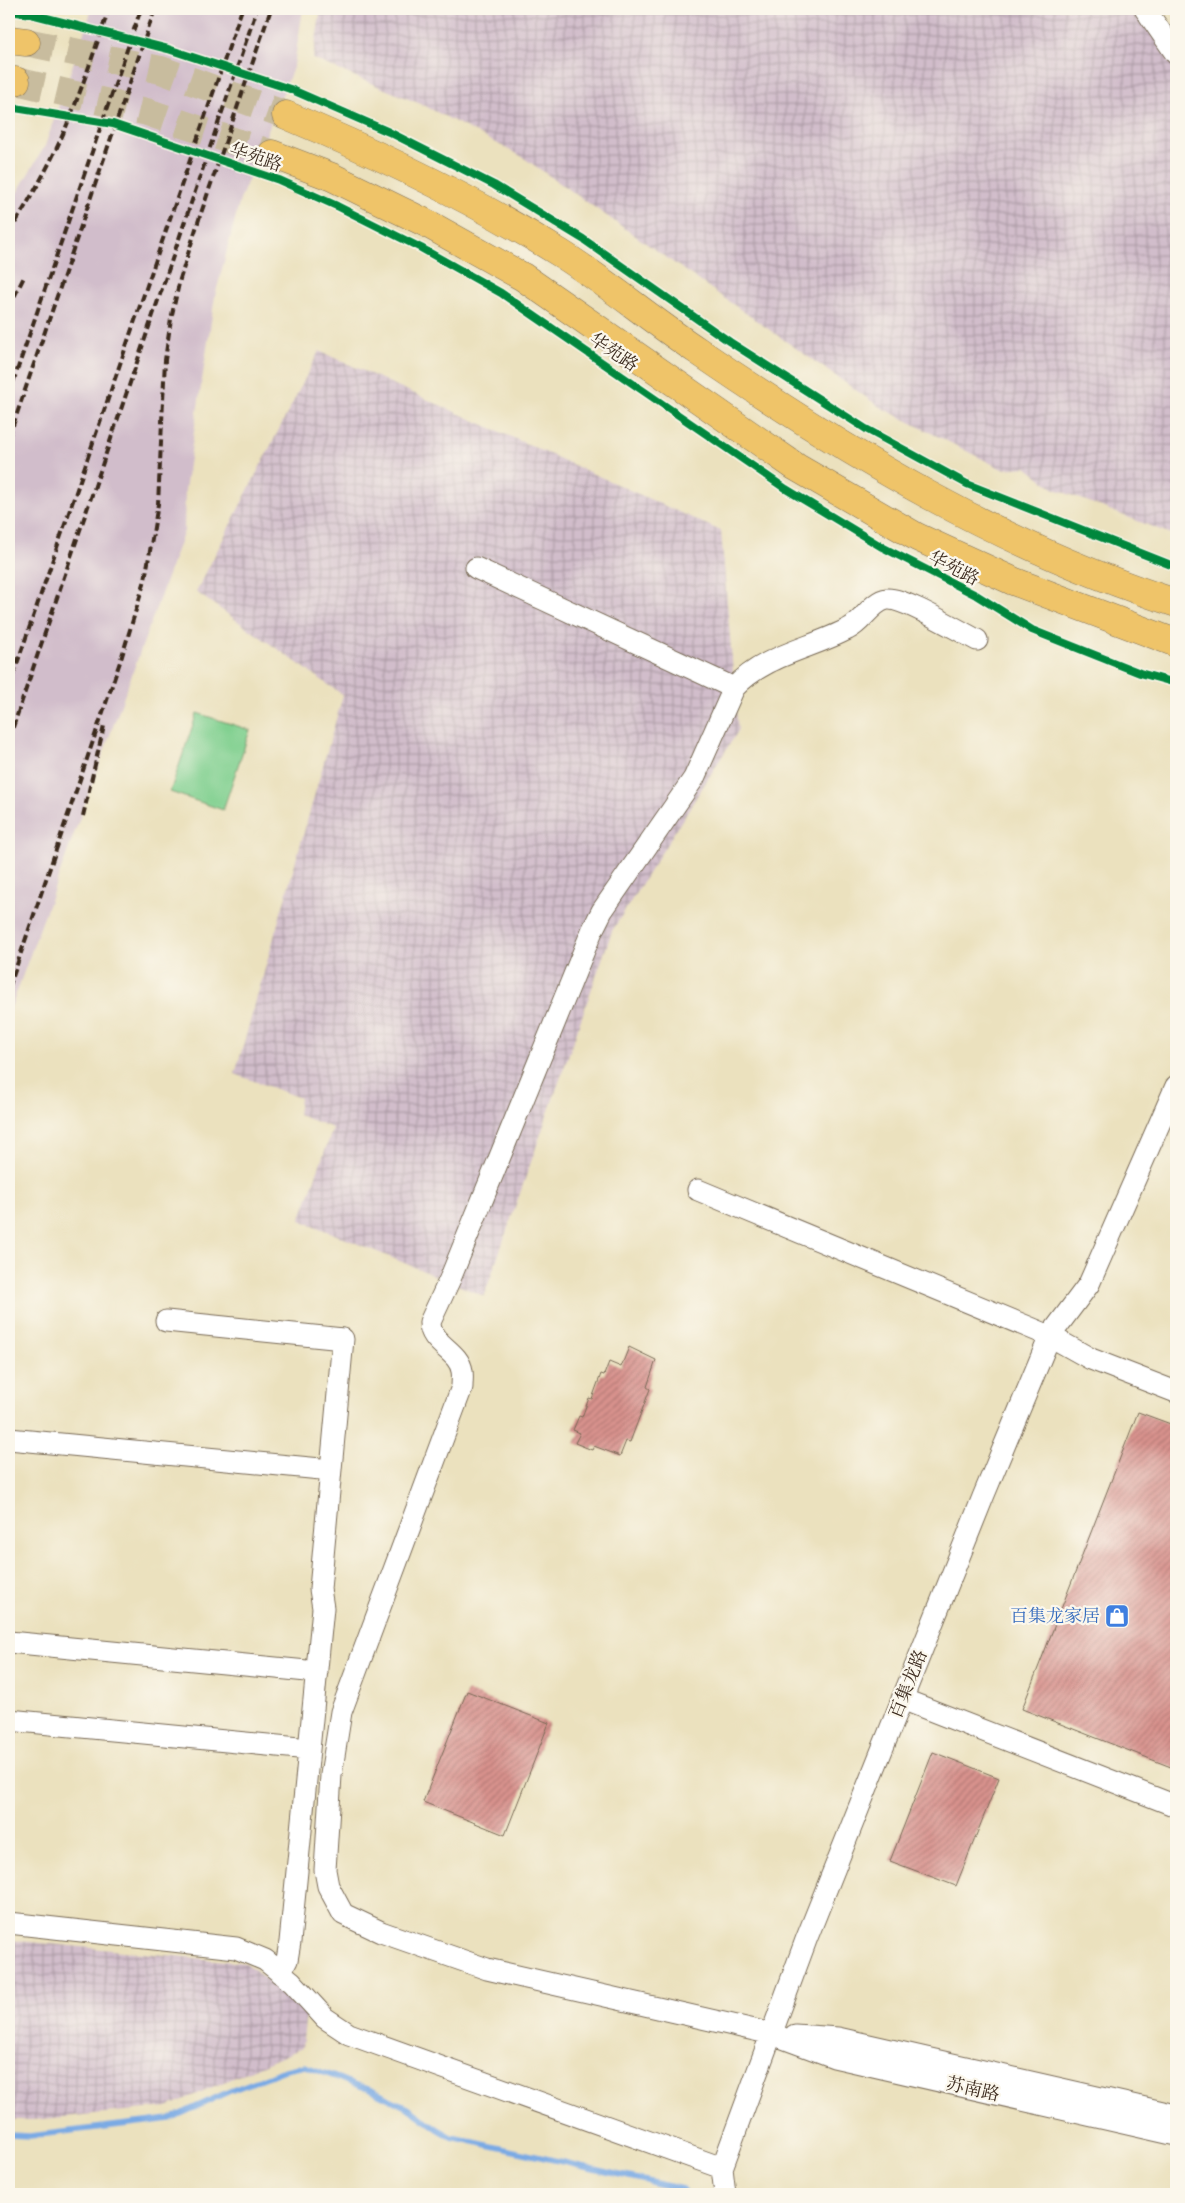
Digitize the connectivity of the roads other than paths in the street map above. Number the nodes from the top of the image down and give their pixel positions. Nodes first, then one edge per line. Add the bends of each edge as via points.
1 (1144, 9) edge
2 (1176, 54) edge
3 (286, 115) tunnel mouth
4 (272, 154) tunnel mouth
5 (476, 568) dead end
6 (1176, 604) edge
7 (977, 640) dead end
8 (1176, 642) edge
9 (734, 688) junction
10 (1176, 1086) edge
11 (698, 1190) dead end
12 (166, 1321) dead end
13 (1050, 1336) junction
14 (1176, 1392) edge
15 (9, 1439) edge
16 (331, 1470) junction
17 (9, 1642) edge
18 (317, 1672) junction
19 (902, 1699) junction
20 (9, 1720) edge
21 (309, 1749) junction
22 (1176, 1806) edge
23 (9, 1923) edge
24 (280, 1973) junction
25 (772, 2034) junction
26 (1176, 2115) edge
27 (1176, 2135) edge
28 (722, 2168) junction
29 (725, 2194) edge

1 - 2 street
3 - 6 main road via 450,190 562,254 698,352 822,432 940,501 1036,549
4 - 8 main road, 华苑路 via 332,177 428,224 523,277 796,467 916,536 1013,581
5 - 9 street
7 - 9 street via 901,601 886,599 850,628 762,664
9 - 25 street via 694,778 602,911 592,931 430,1322 434,1336 460,1364 462,1387 341,1712 331,1775 325,1870 328,1886 344,1914 381,1932 487,1969
10 - 13 street, 百集龙路 via 1089,1284
11 - 13 street
12 - 16 street via 343,1339
13 - 14 street via 1091,1359
13 - 19 street, 百集龙路
15 - 16 street
16 - 18 street via 320,1589 323,1608
17 - 18 street
18 - 21 street
19 - 22 street
19 - 25 street, 百集龙路
20 - 21 street
21 - 24 street via 290,1942 287,1960
23 - 24 street via 236,1948 265,1960
24 - 28 street via 324,2018 349,2034
25 - 26 street, 苏南路 via 838,2038
25 - 27 street, 苏南路 via 834,2057
25 - 28 street
28 - 29 street

